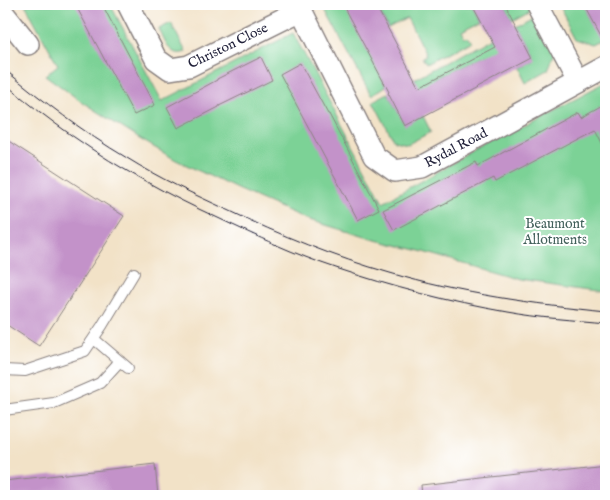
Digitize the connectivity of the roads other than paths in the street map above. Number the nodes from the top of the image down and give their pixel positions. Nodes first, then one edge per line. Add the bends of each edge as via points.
1 (128, 4) edge
2 (537, 4) edge
3 (300, 7) edge
4 (4, 14) edge
5 (28, 44) dead end
6 (606, 67) edge
7 (578, 82) junction
8 (134, 273) dead end
9 (94, 339) junction
10 (4, 370) edge
11 (4, 410) edge

1 - 3 street, Christon Close via 156,59 170,69 189,66
2 - 7 street
3 - 7 street, Rydal Road via 374,156 395,171 422,167
4 - 5 street
6 - 7 street, Rydal Road
8 - 9 lane
9 - 10 lane via 85,351 26,370
9 - 11 lane via 124,364 100,383 54,402

